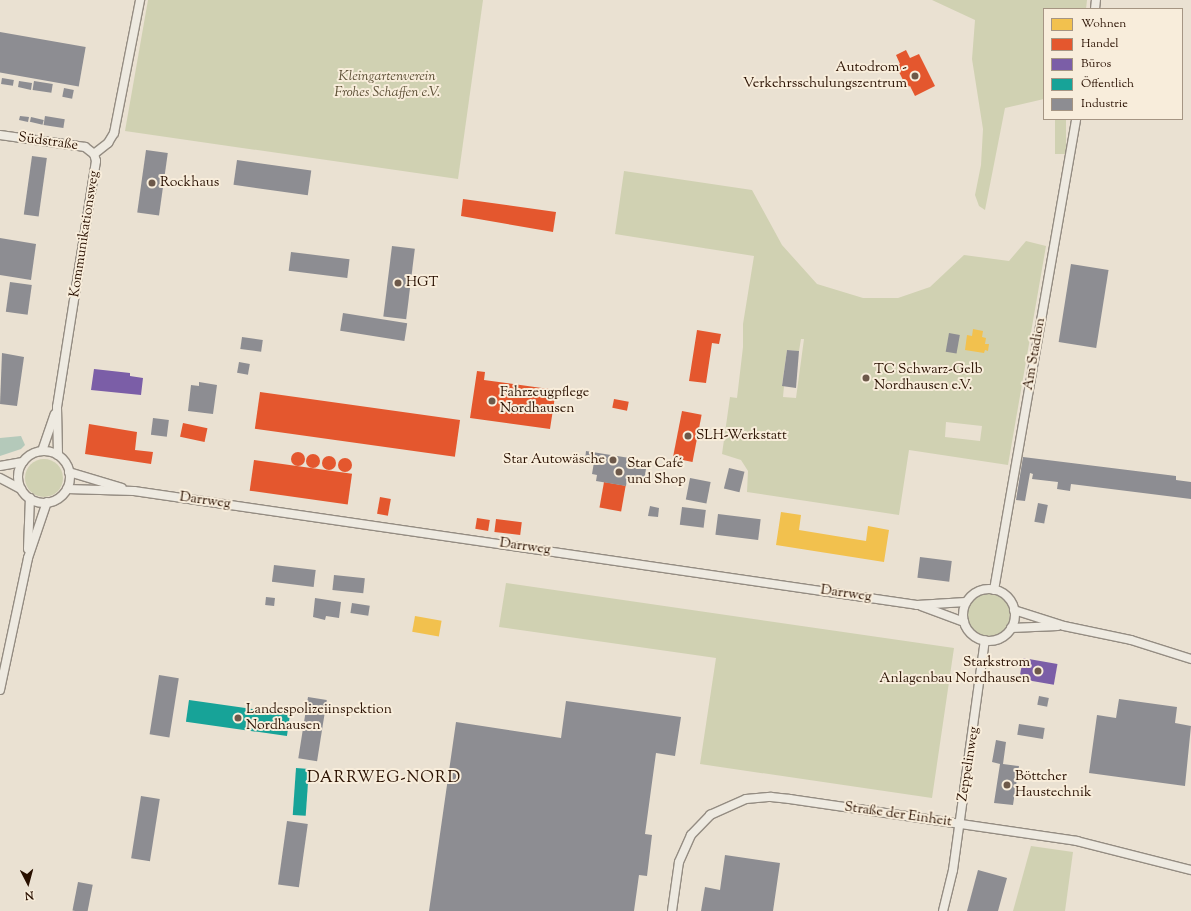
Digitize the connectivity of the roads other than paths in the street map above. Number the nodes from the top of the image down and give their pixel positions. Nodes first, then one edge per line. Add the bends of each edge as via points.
1 (140, 0) edge
2 (1076, 120) edge
3 (0, 135) edge
4 (94, 154) junction
5 (57, 407) junction
6 (42, 451) junction
7 (58, 455) junction
8 (23, 462) junction
9 (0, 466) edge
10 (69, 472) junction
11 (0, 478) edge
12 (21, 489) junction
13 (66, 489) junction
14 (134, 491) junction
15 (30, 498) junction
16 (47, 502) junction
17 (28, 558) junction
18 (994, 590) junction
19 (966, 602) junction
20 (917, 605) junction
21 (1014, 610) junction
22 (964, 622) junction
23 (1064, 626) junction
24 (1011, 628) junction
25 (985, 640) junction
26 (1191, 659) edge
27 (0, 690) edge
28 (960, 824) junction
29 (1191, 870) edge
30 (672, 911) edge
31 (943, 911) edge

1 - 4 street, Kommunikationsweg via 114,133 108,143
2 - 18 street, Am Stadion
3 - 4 street, Südstraße via 85,147
4 - 5 street, Kommunikationsweg via 97,169
5 - 6 street, Kommunikationsweg
5 - 7 street, Kommunikationsweg
6 - 7 street
6 - 8 street via 28,456
7 - 10 street
8 - 9 street
8 - 12 street via 18,474
10 - 13 street
10 - 14 street, Darrweg
11 - 12 street
12 - 15 street
13 - 14 street, Darrweg
13 - 16 street via 58,498
14 - 20 street, Darrweg
15 - 16 street
15 - 17 street
16 - 17 street
17 - 27 street
18 - 19 street, Darrweg via 978,592
18 - 21 street via 1007,597
19 - 20 street, Darrweg
19 - 22 street
20 - 22 street, Darrweg
21 - 23 street
21 - 24 street
22 - 25 street, Darrweg via 972,634
23 - 24 street
23 - 26 street via 1131,640
24 - 25 street via 1001,637
25 - 28 street, Zeppelinweg
28 - 29 street, Straße der Einheit via 1077,841
28 - 30 street, Straße der Einheit via 784,798 746,799 710,815 691,835 679,862
28 - 31 street, Zeppelinweg

